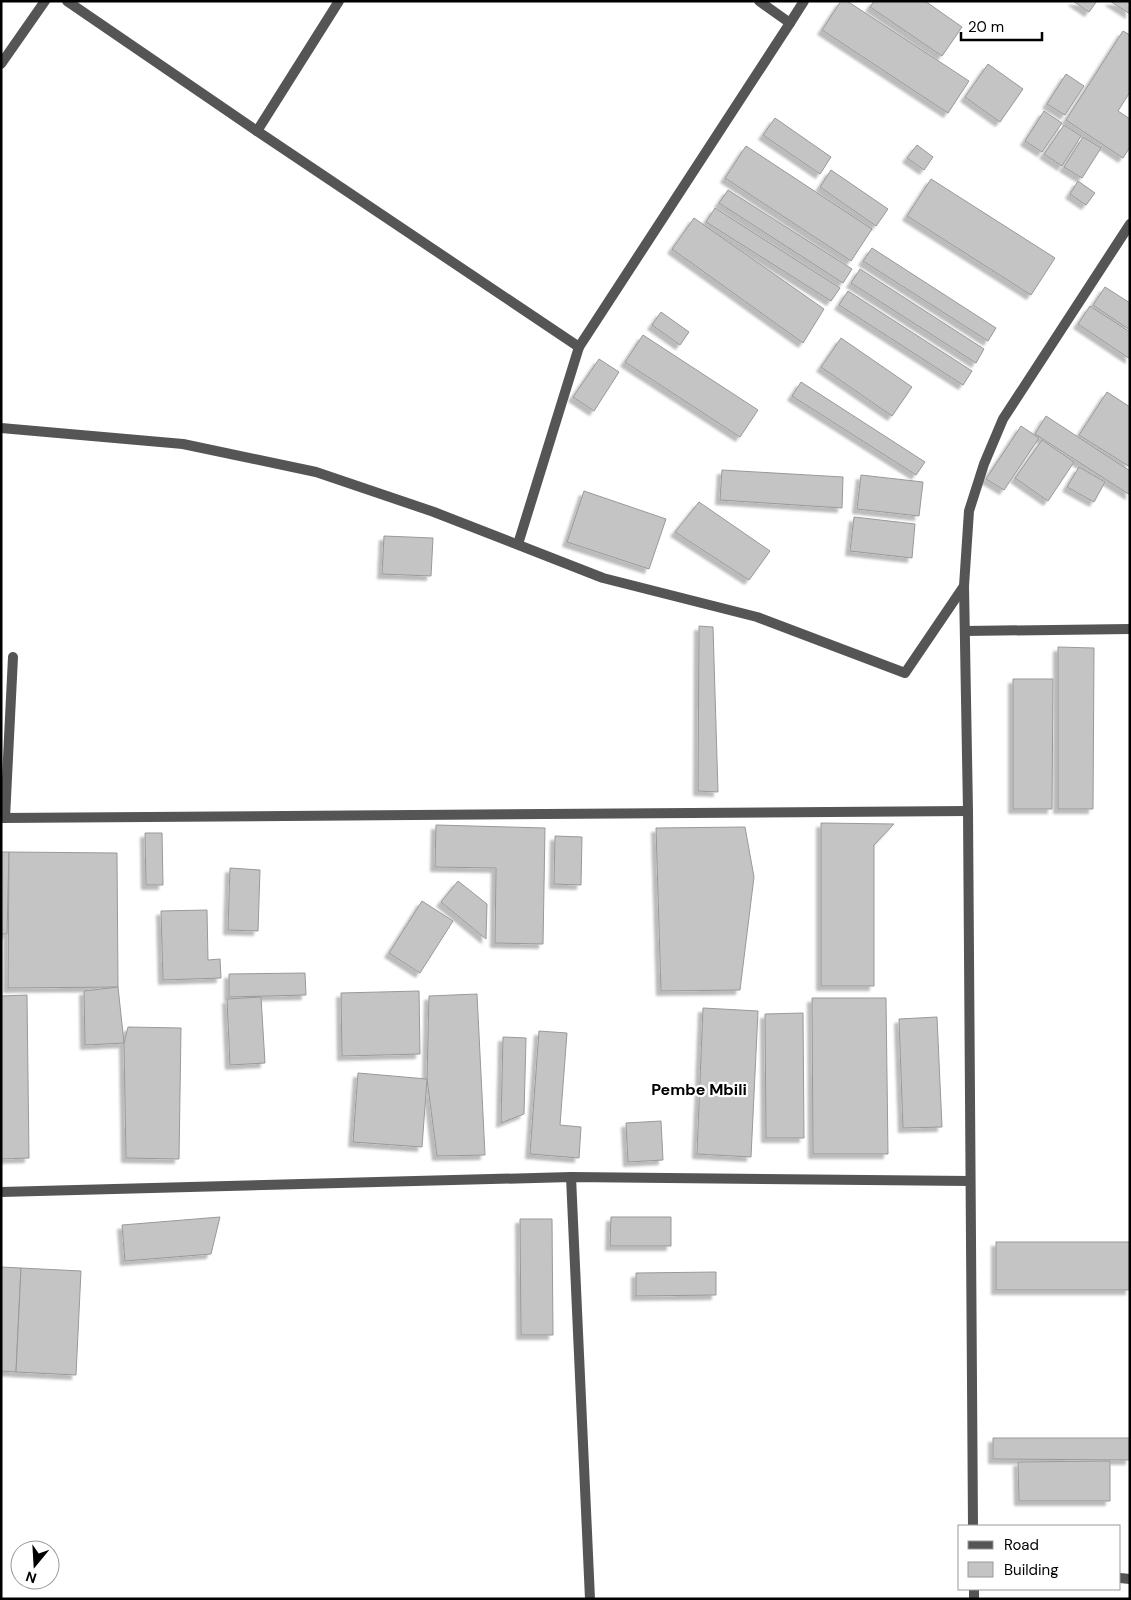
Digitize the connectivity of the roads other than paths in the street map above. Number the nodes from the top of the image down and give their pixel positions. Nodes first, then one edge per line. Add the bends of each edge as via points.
1 (45, 1) edge
2 (67, 1) edge
3 (339, 1) edge
4 (759, 1) edge
5 (804, 1) edge
6 (790, 23) junction
7 (1, 64) edge
8 (257, 131) junction
9 (1130, 224) edge
10 (579, 347) junction
11 (1, 428) edge
12 (518, 544) junction
13 (964, 586) junction
14 (1130, 629) edge
15 (965, 631) junction
16 (13, 657) dead end
17 (968, 811) junction
18 (3, 818) edge
19 (571, 1177) junction
20 (970, 1181) junction
21 (1, 1192) edge
22 (973, 1525) edge
23 (590, 1599) edge

1 - 7 street
2 - 8 street
3 - 8 street
4 - 6 street
5 - 6 street
6 - 10 street
8 - 10 street
9 - 13 street via 1003,419 984,464 970,511
10 - 12 street
11 - 12 street via 183,444 316,472
12 - 13 street via 603,578 756,617 905,673
13 - 15 street
14 - 15 street
15 - 17 street
16 - 18 street
17 - 18 street
17 - 20 street
19 - 20 street
19 - 21 street
19 - 23 street
20 - 22 street

